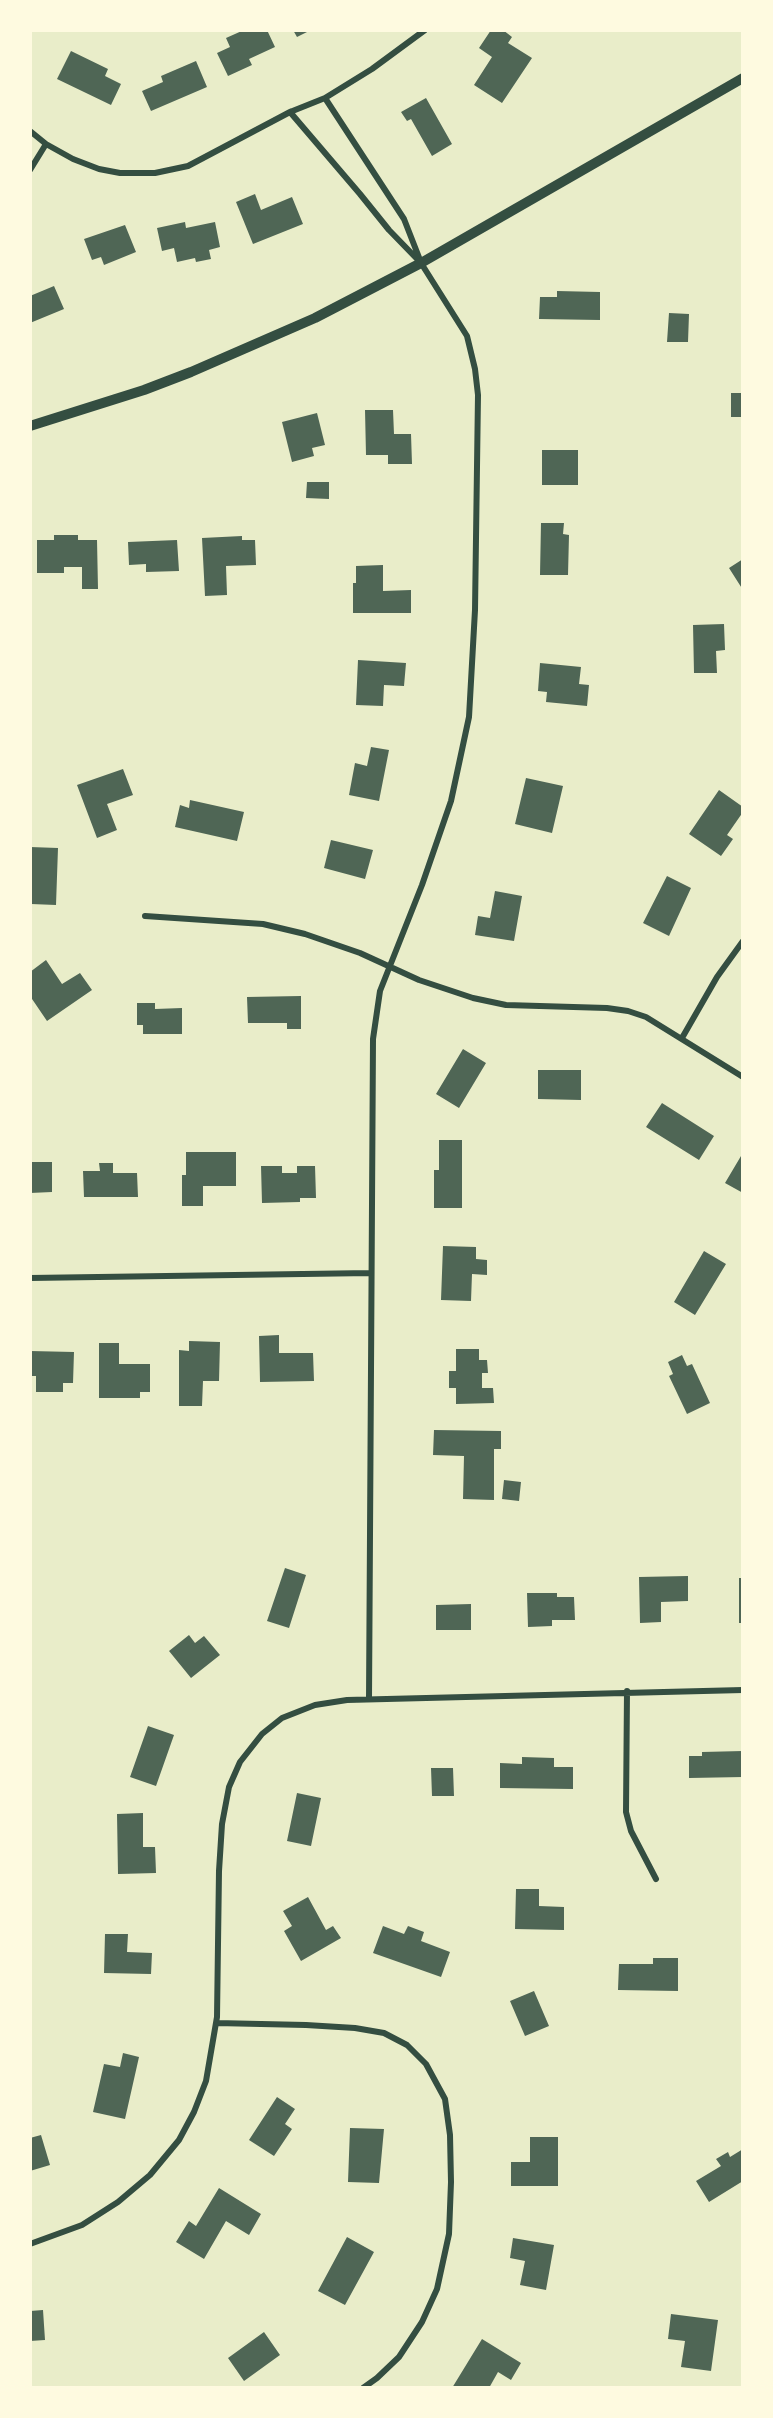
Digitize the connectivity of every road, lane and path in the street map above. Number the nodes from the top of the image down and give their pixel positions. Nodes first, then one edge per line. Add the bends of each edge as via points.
1 (425, 30) edge
2 (743, 78) edge
3 (325, 98) junction
4 (290, 112) junction
5 (30, 131) edge
6 (46, 144) junction
7 (30, 170) edge
8 (421, 263) junction
9 (30, 426) edge
10 (145, 916) dead end
11 (743, 941) edge
12 (390, 965) junction
13 (682, 1038) junction
14 (743, 1077) edge
15 (371, 1273) junction
16 (30, 1278) edge
17 (743, 1690) edge
18 (627, 1691) junction
19 (369, 1699) junction
20 (656, 1878) dead end
21 (216, 2023) junction
22 (30, 2244) edge
23 (363, 2388) edge

1 - 3 street
2 - 8 main road
3 - 4 street
3 - 8 street via 404,219
4 - 6 street via 188,166 155,173 99,169
4 - 8 street via 388,230
5 - 6 street
6 - 7 street
8 - 9 main road via 315,318 212,364
8 - 12 street via 466,336 475,369 478,395 473,668 469,717 451,801
10 - 12 street via 263,924 305,934
11 - 13 street
12 - 13 street via 419,980 507,1005 628,1011
12 - 15 street via 380,991 372,1039
13 - 14 street
15 - 16 street
15 - 19 street
17 - 18 street
18 - 19 street
18 - 20 street via 626,1812 630,1831
19 - 21 street via 315,1705 282,1718 262,1734 240,1762 229,1787 222,1824
21 - 22 street via 206,2081 179,2140 150,2175 82,2225
21 - 23 street via 306,2025 384,2033 407,2045 426,2064 445,2098 450,2135 449,2234 437,2289 422,2322 399,2356

